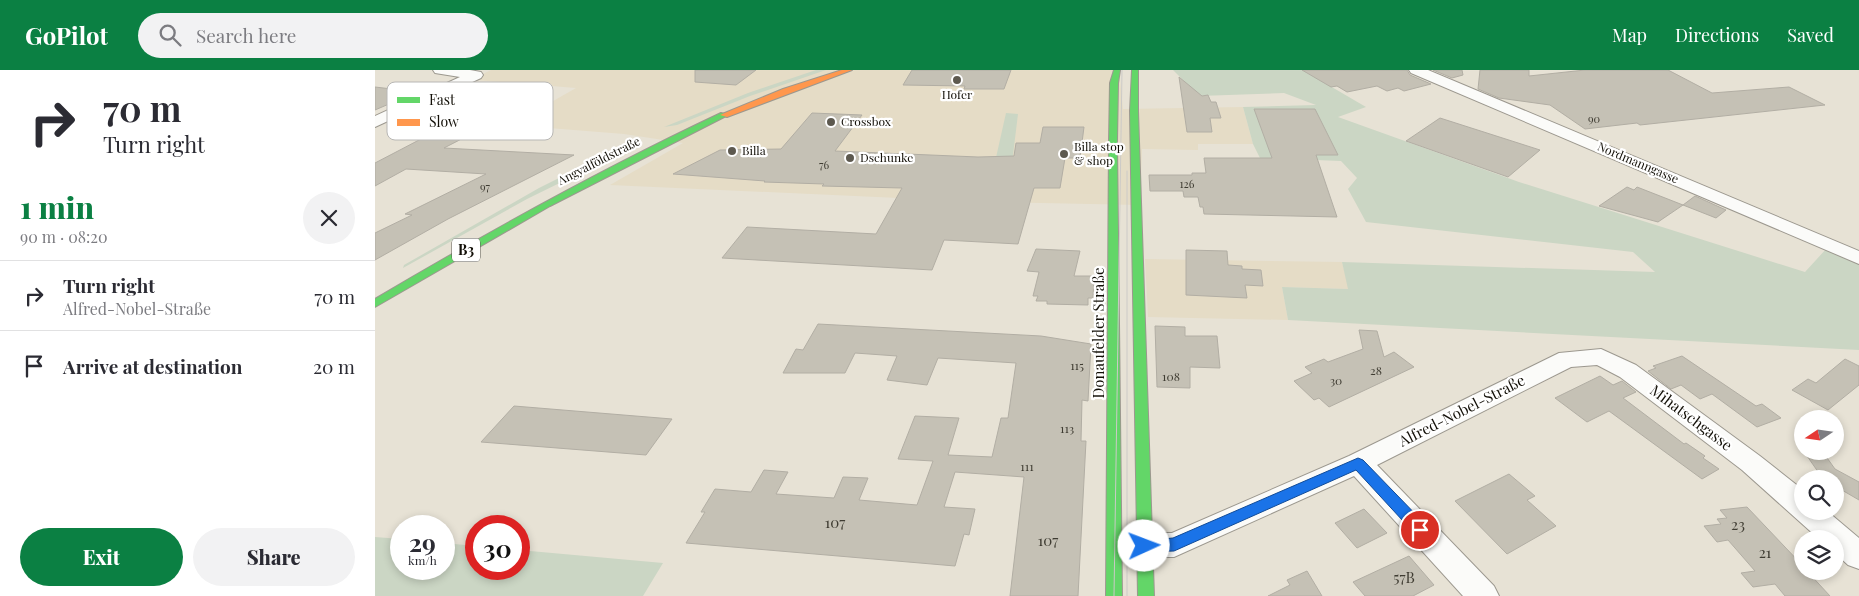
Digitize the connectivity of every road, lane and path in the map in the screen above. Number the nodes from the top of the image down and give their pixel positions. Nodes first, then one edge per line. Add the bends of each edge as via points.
1 (440, 70) edge
2 (834, 70) edge
3 (849, 70) edge
4 (1117, 70) edge
5 (1135, 70) edge
6 (1420, 72) edge
7 (461, 82) edge
8 (387, 116) edge
9 (375, 122) edge
10 (1859, 258) edge
11 (375, 294) edge
12 (375, 304) edge
13 (1567, 359) joint
14 (1358, 463) junction
15 (1794, 499) edge
16 (1817, 520) edge
17 (1114, 545) junction
18 (1144, 546) junction
19 (1859, 556) edge
20 (1114, 596) edge
21 (1145, 596) edge
22 (1483, 596) edge

1 - 7 street via 476,75
2 - 11 main road, Angyalföldstraße / B3 via 712,114 590,171
3 - 12 main road, Angyalföldstraße / B3 via 768,98 672,138 516,220
4 - 17 main road, Donaufelder Straße via 1113,152
5 - 18 main road
6 - 10 street, Nordmanngasse
8 - 9 street
13 - 14 street, Alfred-Nobel-Straße
13 - 15 street, Mihatschgasse via 1601,357 1628,371
14 - 18 street, Alfred-Nobel-Straße via 1174,545
14 - 22 street
16 - 19 street
17 - 18 street, Alfred-Nobel-Straße
17 - 20 main road, Donaufelder Straße
18 - 21 main road

